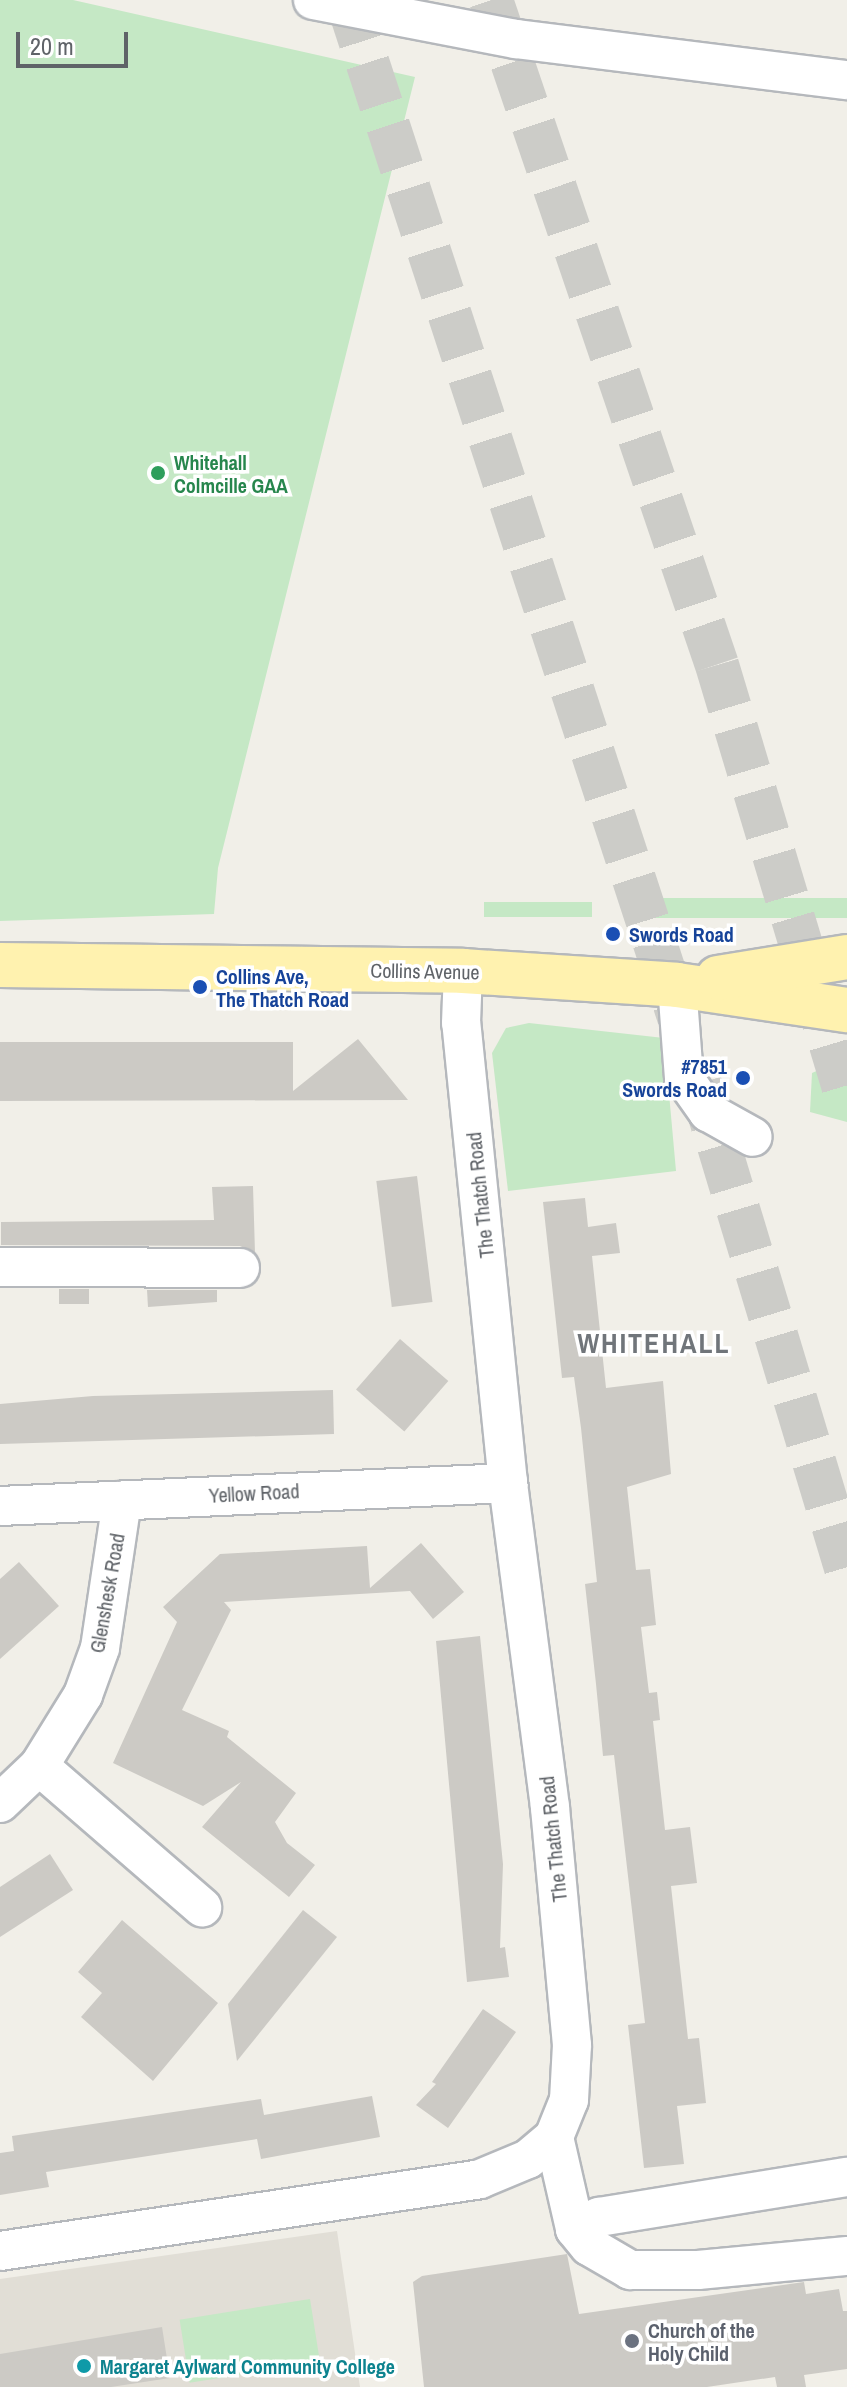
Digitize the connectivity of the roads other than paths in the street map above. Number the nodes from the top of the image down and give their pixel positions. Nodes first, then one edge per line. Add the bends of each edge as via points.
1 (313, 0) edge
2 (847, 80) edge
3 (847, 957) edge
4 (0, 965) edge
5 (463, 971) junction
6 (677, 985) junction
7 (847, 1010) edge
8 (753, 1137) dead end
9 (0, 1267) edge
10 (240, 1268) dead end
11 (508, 1483) junction
12 (122, 1501) junction
13 (0, 1506) edge
14 (39, 1766) junction
15 (0, 1803) edge
16 (202, 1907) dead end
17 (554, 2137) junction
18 (847, 2177) edge
19 (575, 2229) junction
20 (0, 2251) edge
21 (847, 2256) edge

1 - 2 street via 516,39
3 - 6 main road
4 - 5 main road, Collins Avenue
5 - 6 main road, Collins Avenue
5 - 11 street, The Thatch Road via 461,1023
6 - 7 main road, Collins Avenue
6 - 8 street via 684,1078 708,1112
9 - 10 street
11 - 12 street, Yellow Road
11 - 17 street, The Thatch Road via 550,1807 572,2045 569,2100
12 - 13 street, Yellow Road
12 - 14 street, Glenshesk Road via 100,1648 83,1695
14 - 15 street, Glenshesk Road
14 - 16 street
17 - 19 street
17 - 20 street via 528,2159 480,2179
18 - 19 street via 599,2217
19 - 21 street via 589,2246 630,2270 698,2270

